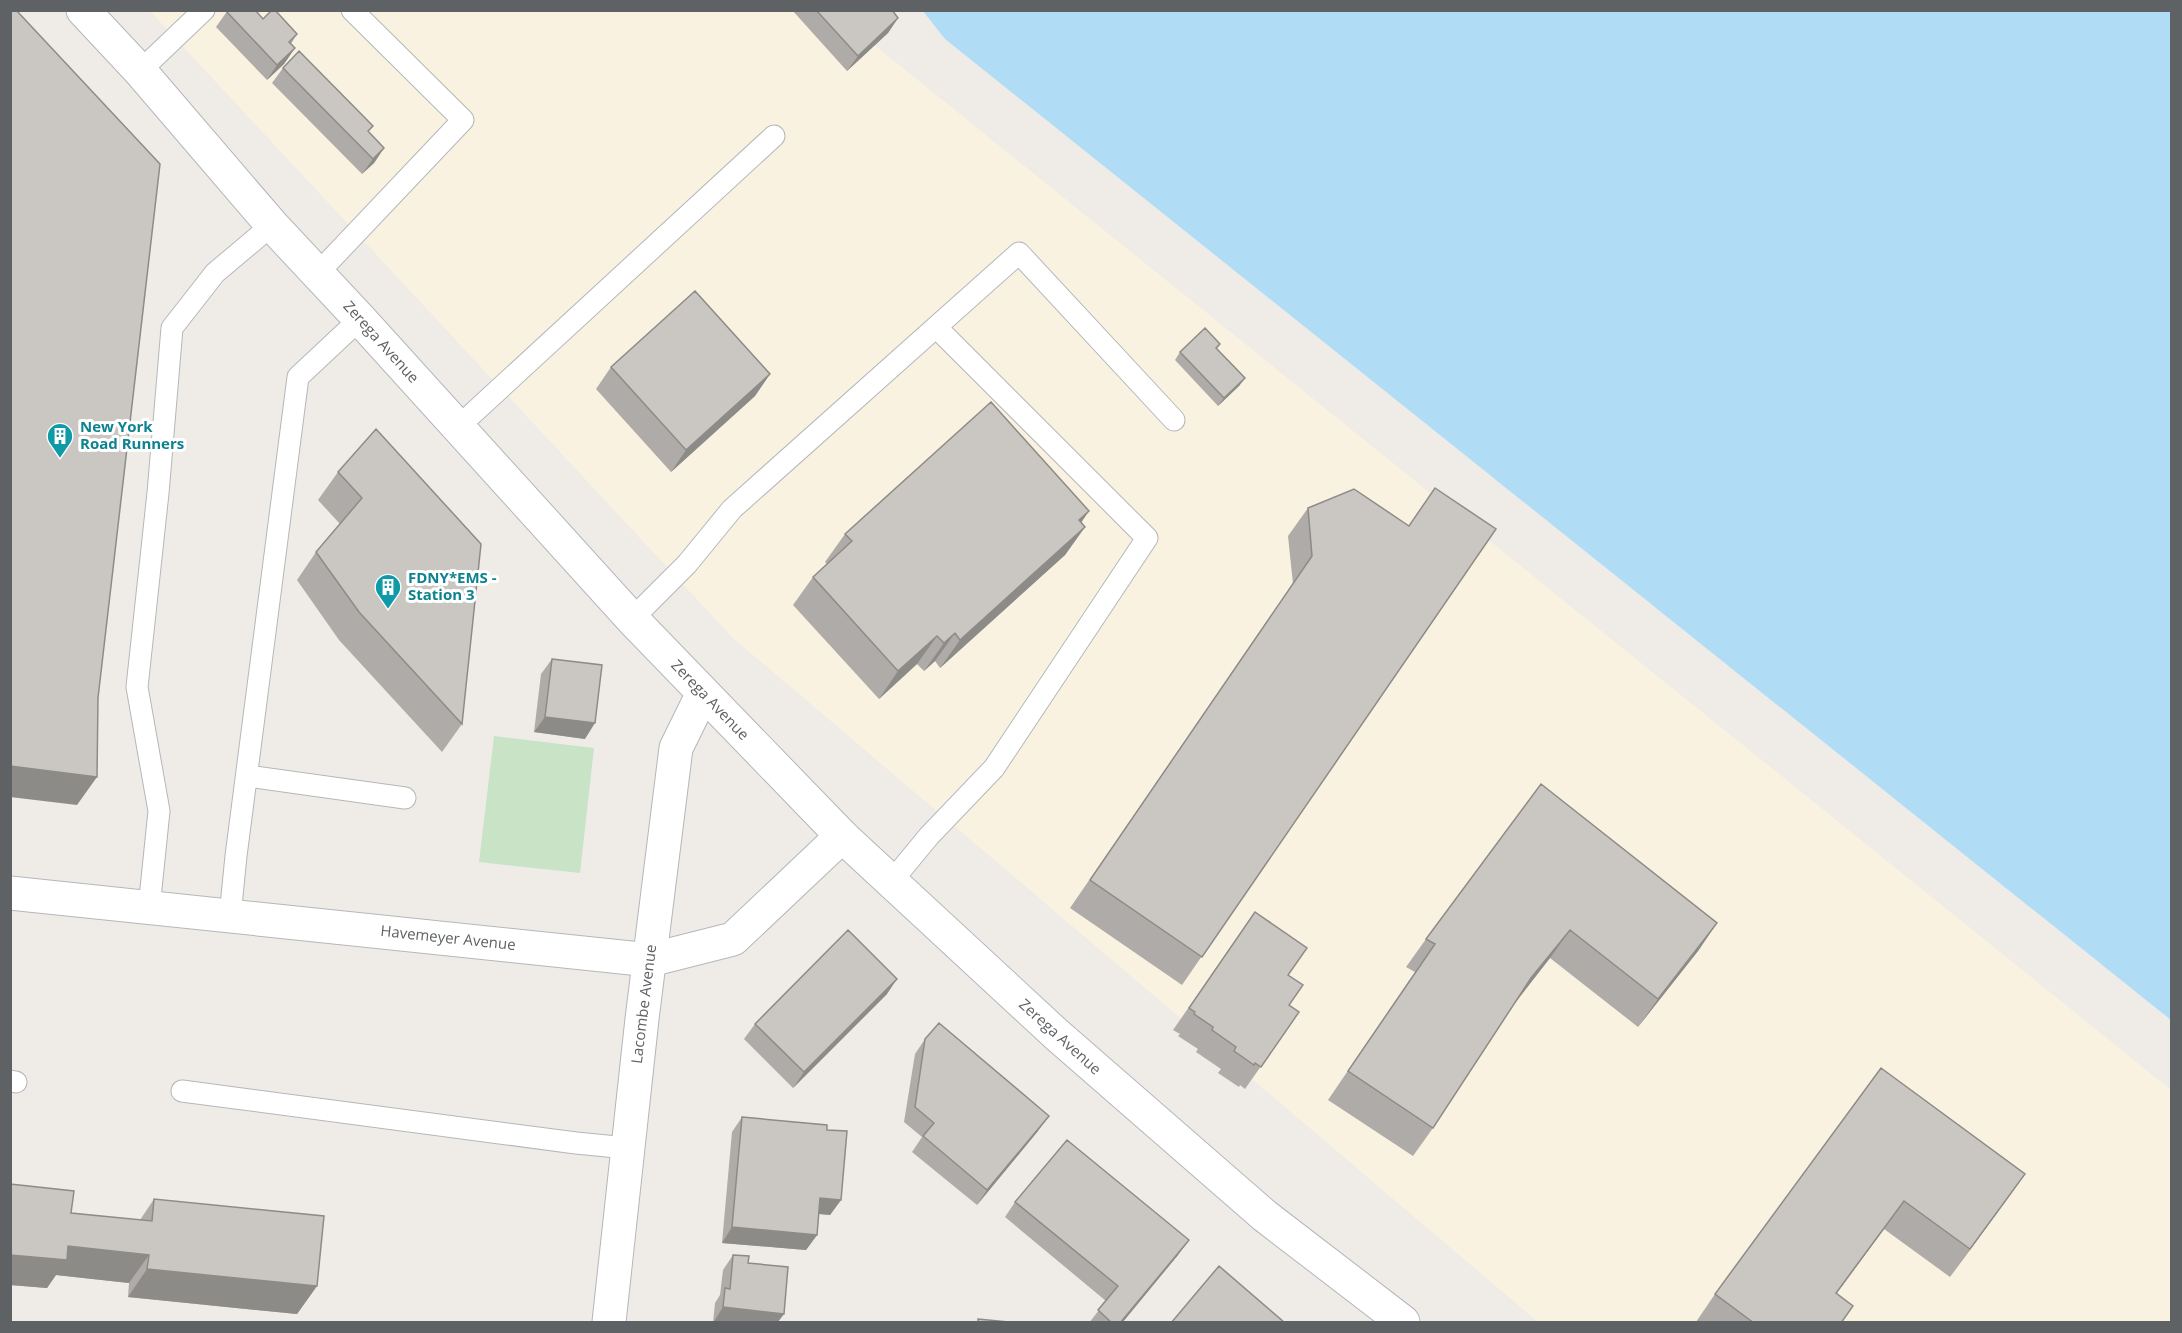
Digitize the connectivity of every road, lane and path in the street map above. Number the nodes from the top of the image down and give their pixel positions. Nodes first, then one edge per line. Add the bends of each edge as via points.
1 (82, 10) edge
2 (204, 10) edge
3 (352, 10) edge
4 (140, 71) junction
5 (774, 136) dead end
6 (272, 225) junction
7 (318, 273) junction
8 (360, 319) junction
9 (936, 327) junction
10 (1174, 420) dead end
11 (458, 427) junction
12 (632, 619) junction
13 (704, 693) junction
14 (248, 776) junction
15 (405, 798) dead end
16 (842, 836) junction
17 (891, 882) junction
18 (10, 893) edge
19 (149, 908) junction
20 (230, 916) junction
21 (650, 960) junction
22 (183, 1091) dead end
23 (627, 1148) junction
24 (609, 1323) edge
25 (1403, 1323) edge

1 - 4 street, Zerega Avenue
2 - 4 lane
3 - 7 lane via 463,120
4 - 6 street, Zerega Avenue
5 - 11 lane
6 - 7 street, Zerega Avenue
6 - 19 lane via 215,273 172,328 137,687 159,811
7 - 8 street, Zerega Avenue
8 - 11 street, Zerega Avenue
8 - 14 lane via 298,377
9 - 10 lane via 1019,252
9 - 12 lane via 732,509 687,564
9 - 17 lane via 1147,538 994,768
11 - 12 street, Zerega Avenue
12 - 13 street, Zerega Avenue
13 - 16 street, Zerega Avenue
13 - 21 street, Lacombe Avenue via 676,748
14 - 15 lane
14 - 20 lane
16 - 17 street, Zerega Avenue
16 - 21 street, Havemeyer Avenue via 733,939
17 - 25 street, Zerega Avenue via 1056,1034 1264,1216
18 - 19 street, Havemeyer Avenue
19 - 20 street, Havemeyer Avenue
20 - 21 street, Havemeyer Avenue
21 - 23 street, Lacombe Avenue
22 - 23 lane
23 - 24 street, Lacombe Avenue

